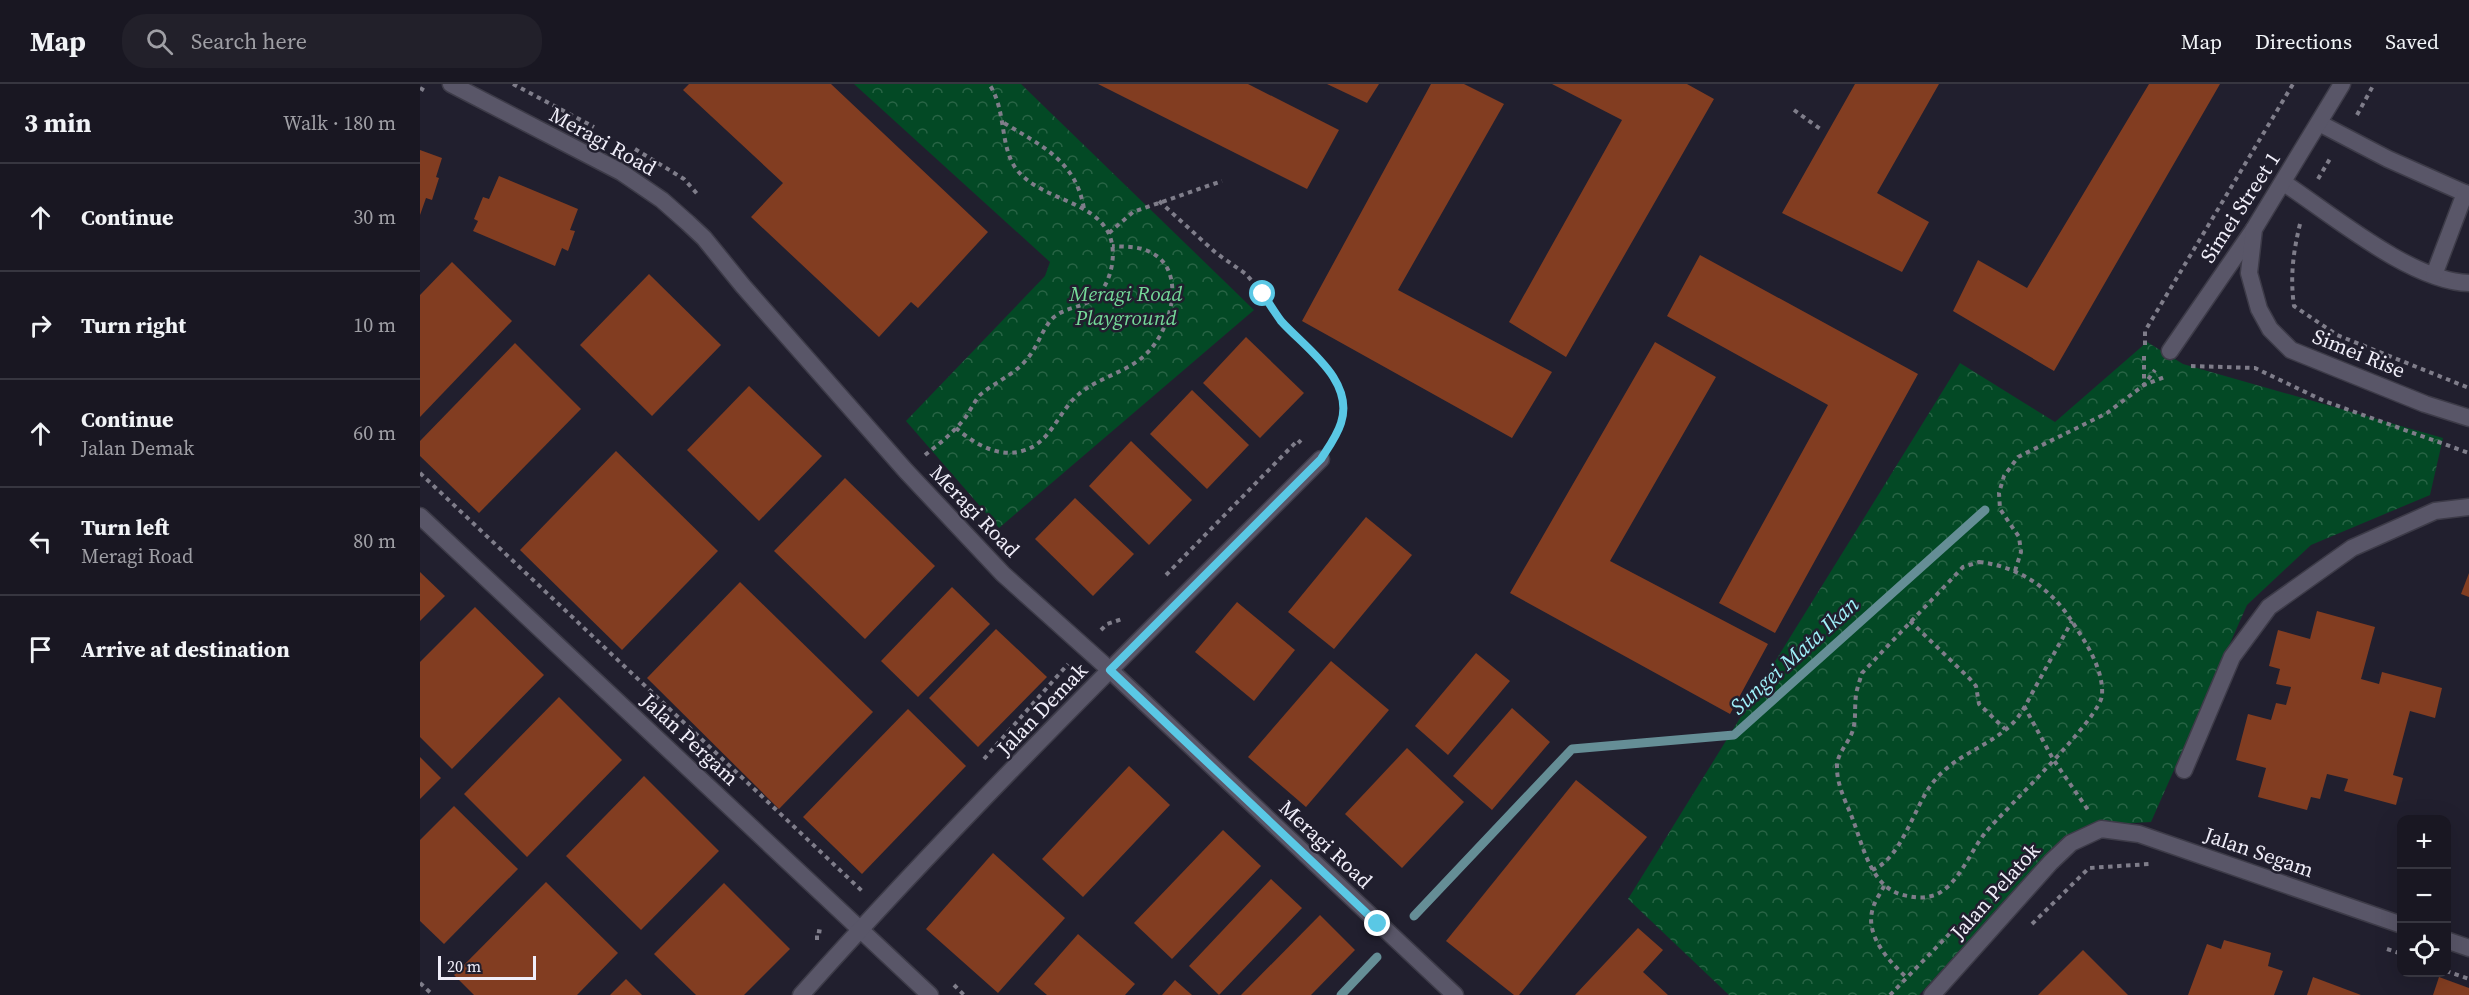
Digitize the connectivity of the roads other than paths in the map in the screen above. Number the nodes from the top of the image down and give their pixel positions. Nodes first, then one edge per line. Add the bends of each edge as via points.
1 (451, 84) edge
2 (2342, 84) edge
3 (2319, 123) junction
4 (2284, 183) junction
5 (2467, 194) edge
6 (2254, 229) junction
7 (2434, 275) junction
8 (2469, 283) edge
9 (2170, 351) road end
10 (2469, 418) edge
11 (1321, 459) road end
12 (2469, 507) edge
13 (420, 516) edge
14 (1110, 670) junction
15 (2184, 770) dead end
16 (2101, 830) joint
17 (2397, 923) edge
18 (860, 930) junction
19 (2451, 942) edge
20 (2469, 948) edge
21 (801, 995) edge
22 (930, 995) edge
23 (1455, 995) edge
24 (1932, 995) edge

1 - 14 street, Meragi Road via 621,172 662,200 704,238 906,471 1003,574
2 - 3 street, Simei Street 1
3 - 4 street, Simei Street 1
3 - 5 street
4 - 6 street, Simei Street 1
4 - 7 street via 2377,247
5 - 7 street
6 - 9 street, Simei Street 1
6 - 10 street, Simei Rise via 2249,273 2253,292 2270,329 2291,350
7 - 8 street
11 - 14 street, Jalan Demak
12 - 15 street via 2435,510 2352,548 2269,607 2232,657
13 - 18 street, Jalan Pergam
14 - 18 street, Jalan Demak
14 - 23 street, Meragi Road
16 - 17 street, Jalan Segam via 2139,834
16 - 24 street, Jalan Pelatok via 2071,843 2051,862
18 - 21 street, Jalan Demak
18 - 22 street, Jalan Pergam
19 - 20 street

